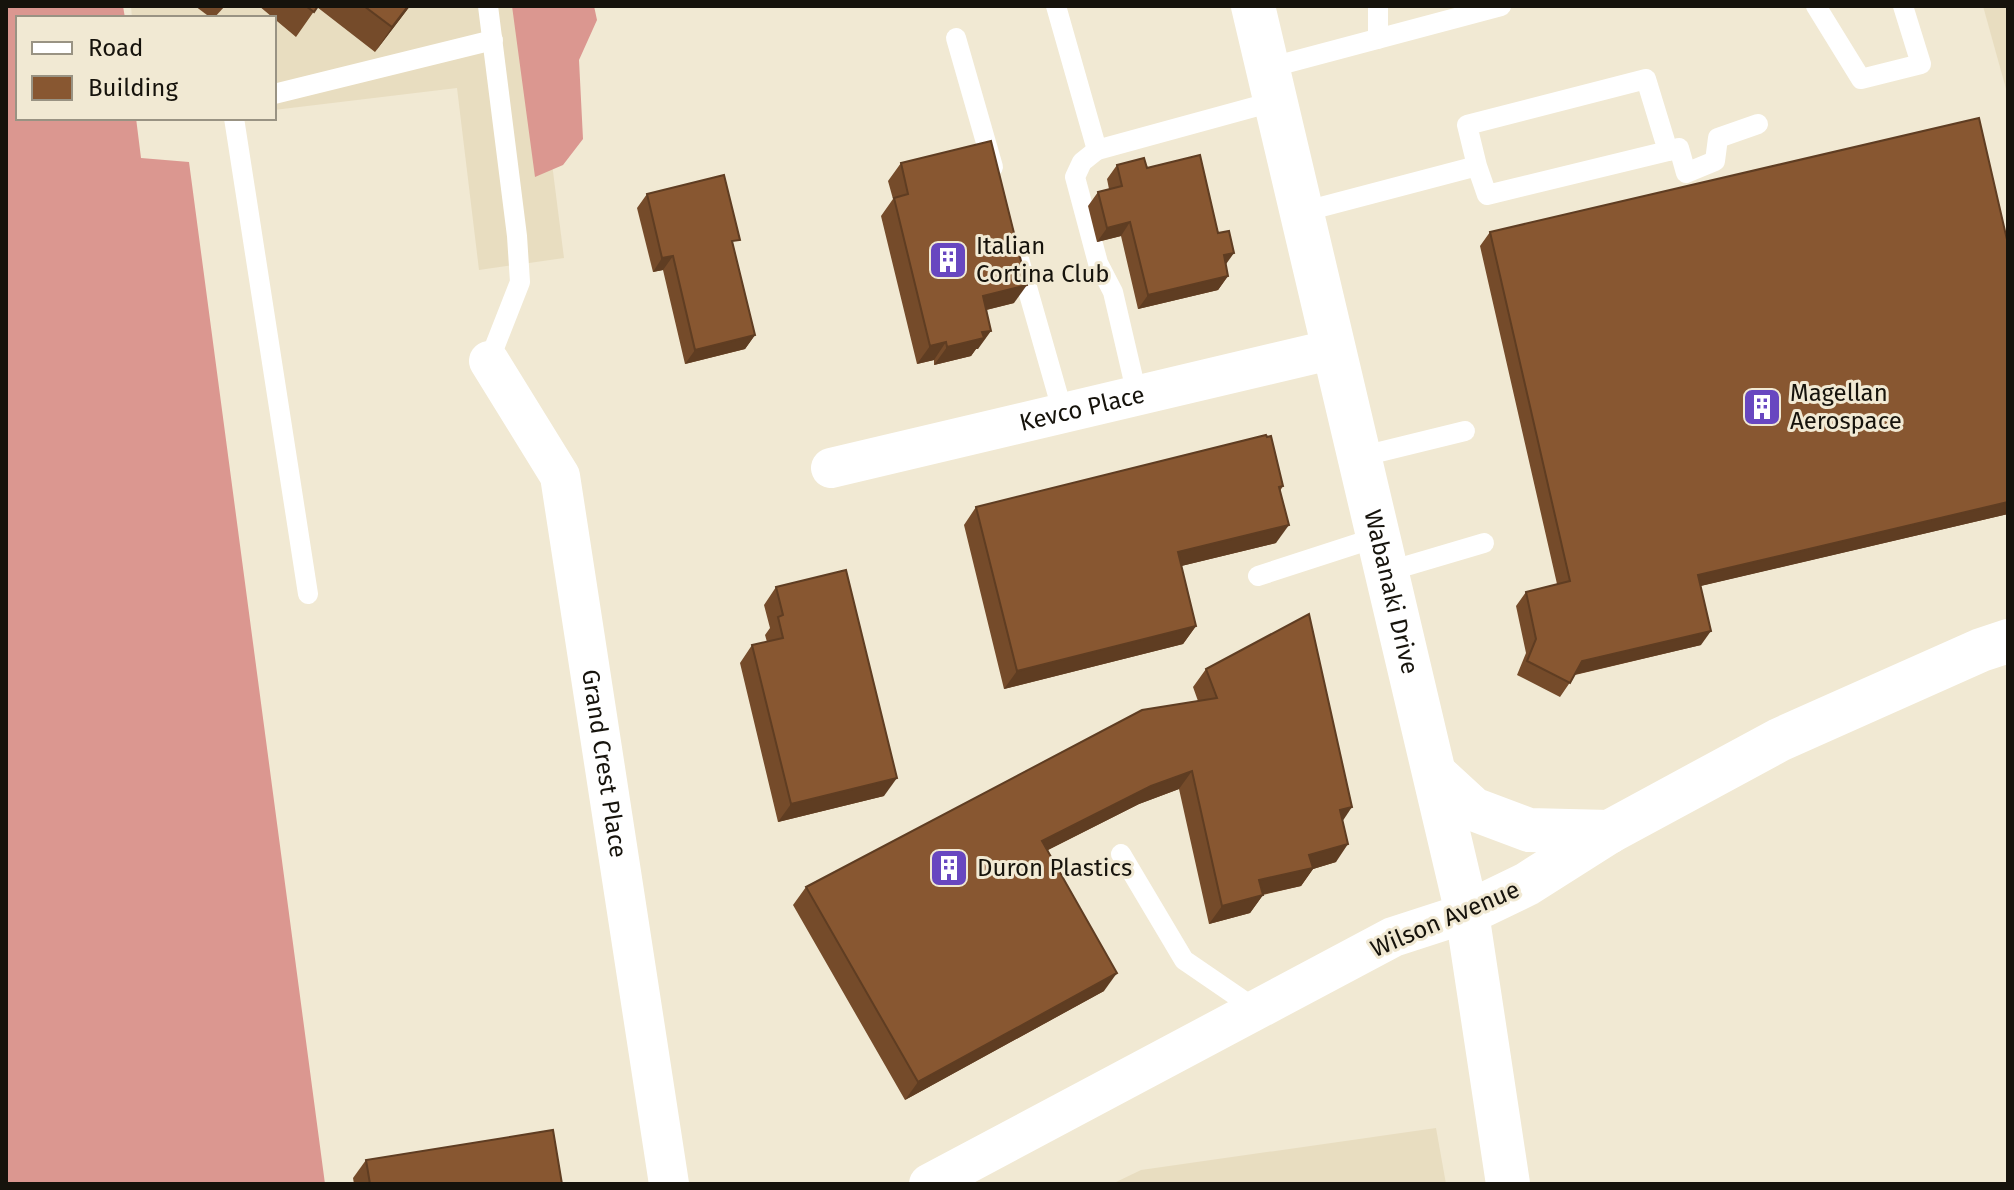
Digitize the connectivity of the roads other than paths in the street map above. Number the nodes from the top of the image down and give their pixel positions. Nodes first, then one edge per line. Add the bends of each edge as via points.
1 (488, 6) edge
2 (1056, 6) edge
3 (1253, 6) edge
4 (1378, 6) edge
5 (1501, 6) edge
6 (1816, 6) edge
7 (1903, 6) edge
8 (956, 38) dead end
9 (1378, 39) junction
10 (493, 40) junction
11 (1272, 85) junction
12 (276, 94) edge
13 (234, 120) edge
14 (1758, 124) dead end
15 (1097, 150) junction
16 (1668, 151) junction
17 (1477, 166) junction
18 (999, 188) edge
19 (1302, 212) junction
20 (1012, 233) edge
21 (1334, 349) junction
22 (489, 361) joint
23 (1137, 395) junction
24 (1063, 413) junction
25 (1465, 431) dead end
26 (1359, 457) junction
27 (831, 468) dead end
28 (1484, 543) dead end
29 (1382, 555) junction
30 (1258, 576) dead end
31 (308, 594) dead end
32 (2008, 641) edge
33 (1435, 774) junction
34 (1609, 832) junction
35 (1121, 854) dead end
36 (1467, 913) junction
37 (1257, 1010) junction
38 (669, 1184) edge
39 (929, 1184) edge
40 (1508, 1184) edge

1 - 10 lane
2 - 15 lane
3 - 11 street, Wabanaki Drive
4 - 9 lane
5 - 9 lane
6 - 7 lane via 1861,79 1921,64
8 - 18 lane
9 - 11 lane
10 - 12 lane
10 - 22 lane via 520,282
11 - 15 lane
11 - 19 street, Wabanaki Drive
13 - 31 lane
14 - 16 lane via 1718,138 1715,161 1686,173 1679,148
15 - 23 lane via 1082,162 1075,177 1098,263 1113,292
16 - 17 lane via 1487,195
16 - 17 lane via 1646,79 1467,125
17 - 19 lane
19 - 21 street, Wabanaki Drive
20 - 24 lane
21 - 23 street, Kevco Place
21 - 26 street, Wabanaki Drive
22 - 38 street, Grand Crest Place via 560,476
23 - 24 street, Kevco Place
24 - 27 street, Kevco Place
25 - 26 lane
26 - 29 street, Wabanaki Drive
28 - 29 lane
29 - 30 lane
29 - 33 street, Wabanaki Drive
32 - 34 street, Wilson Avenue via 1779,740
33 - 34 street via 1473,809 1529,830
33 - 36 street, Wabanaki Drive
34 - 36 street, Wilson Avenue via 1527,884
35 - 37 lane via 1184,960
36 - 37 street, Wilson Avenue via 1393,937
36 - 40 street, Wabanaki Drive
37 - 39 street, Wilson Avenue

